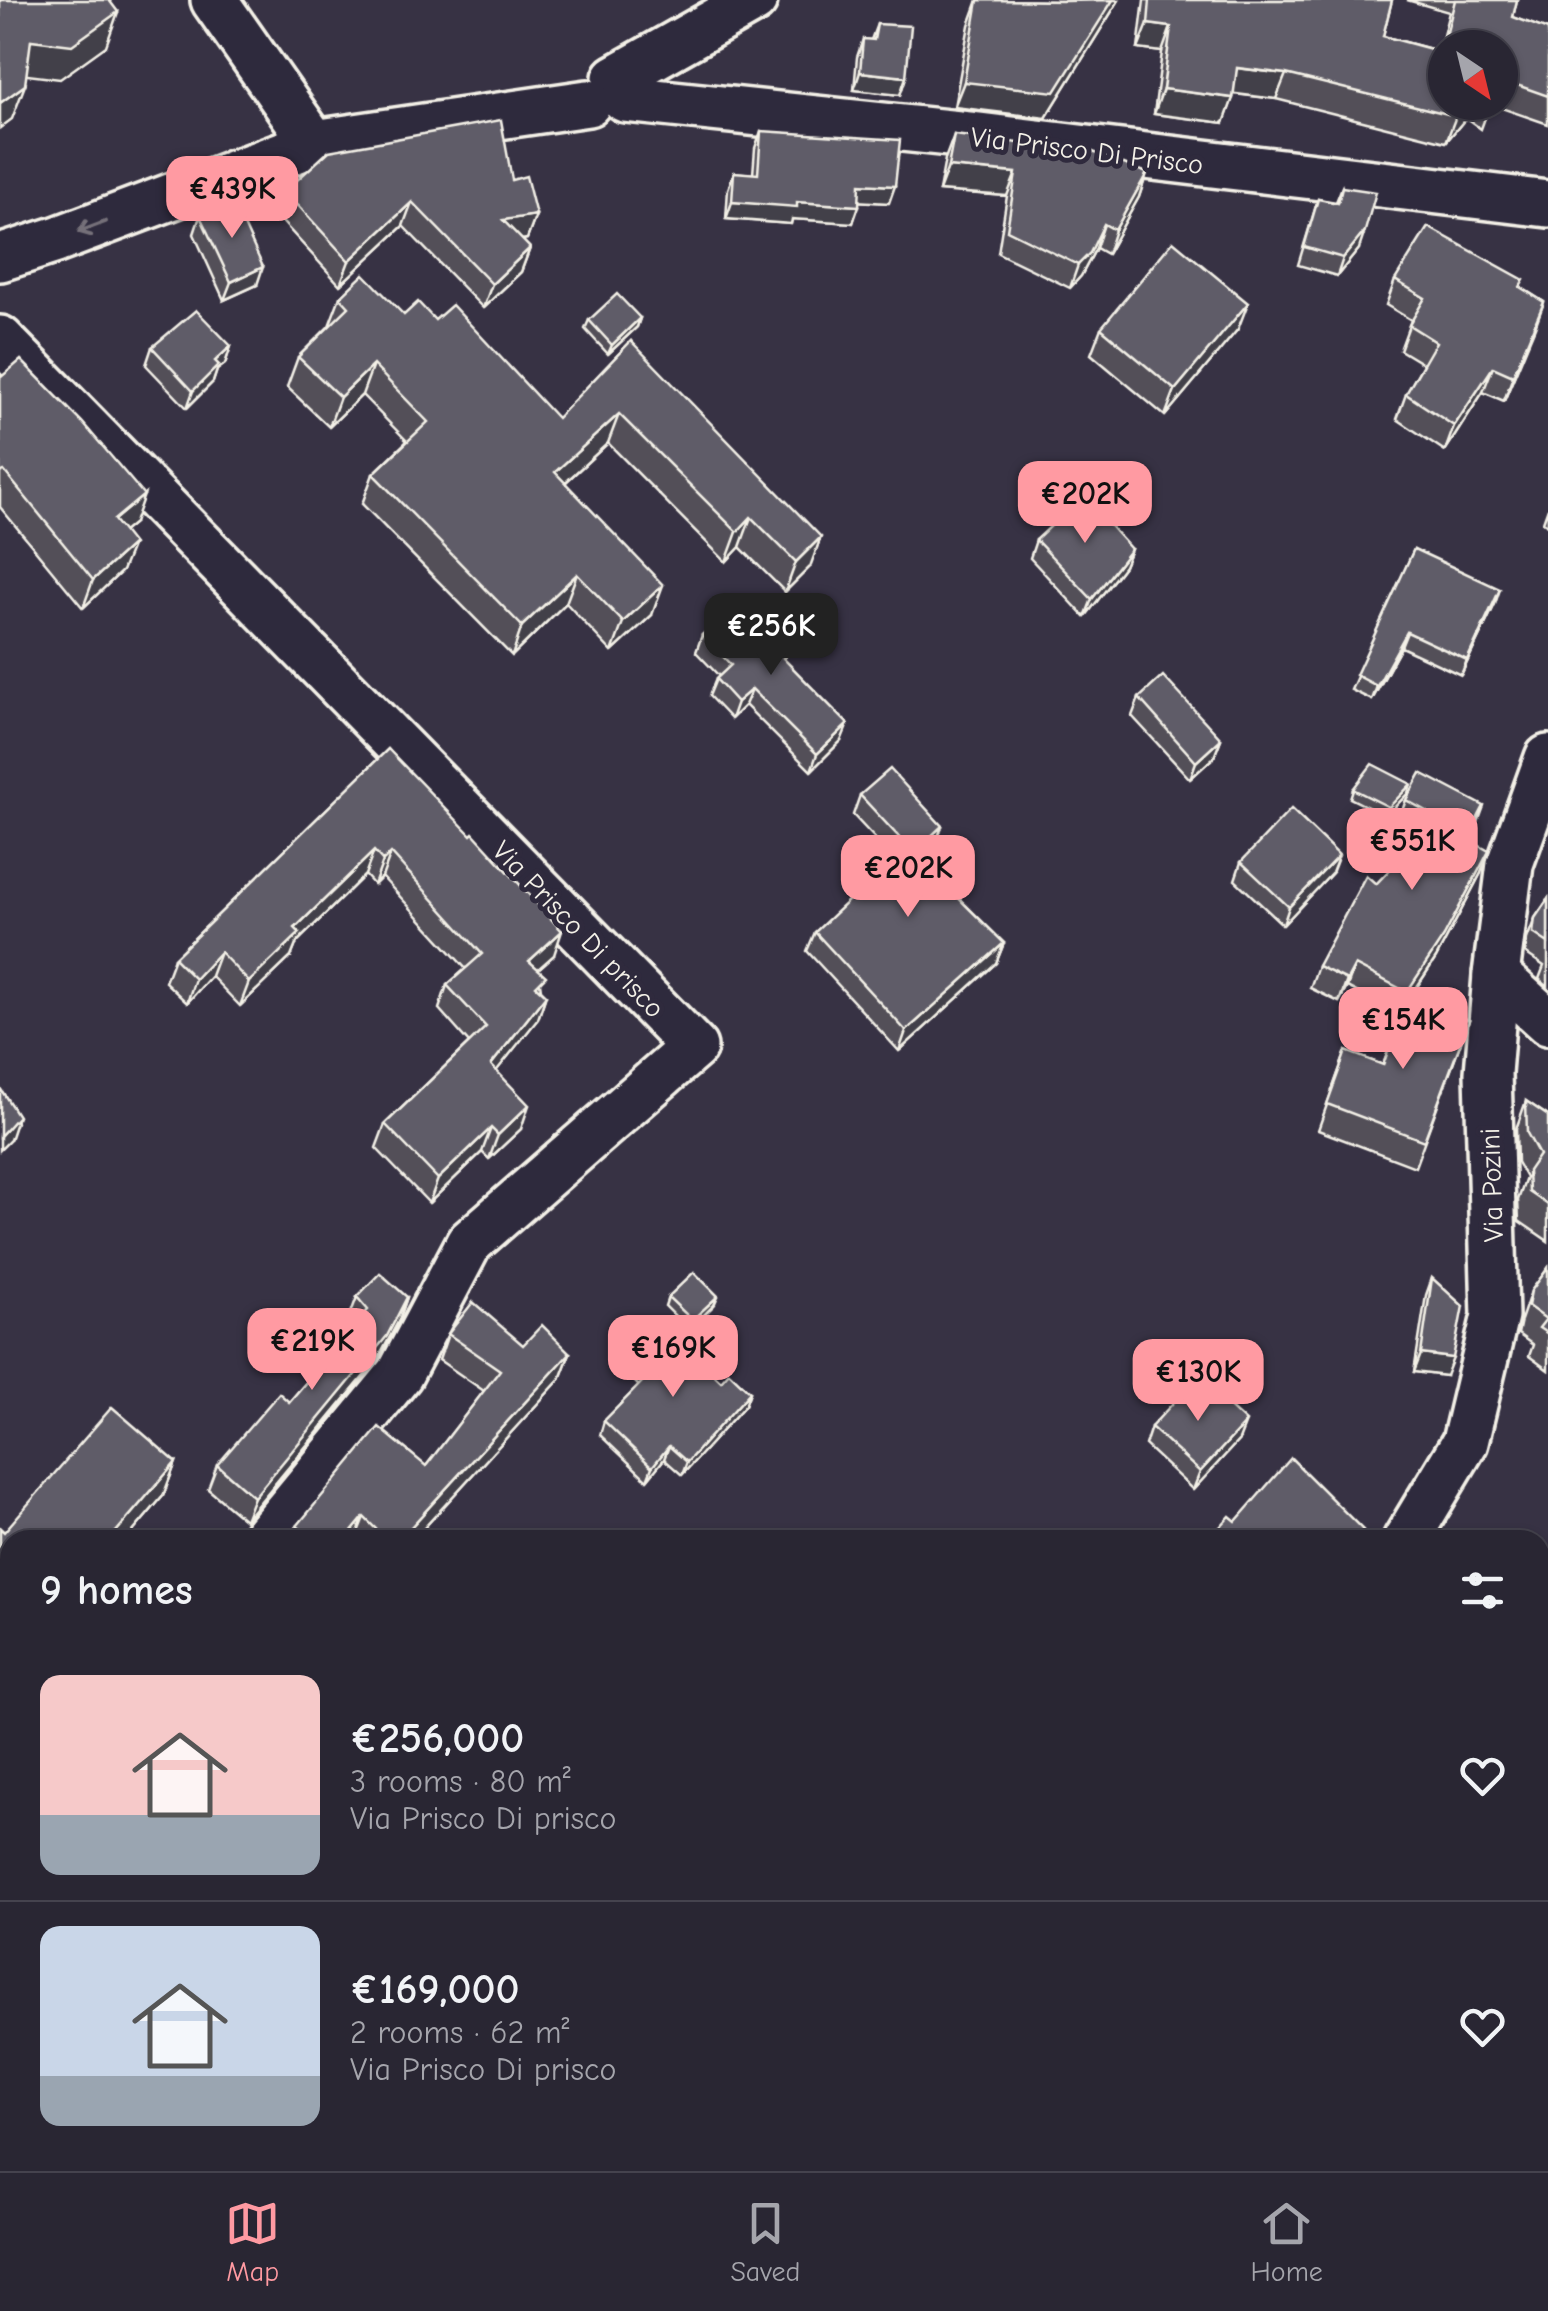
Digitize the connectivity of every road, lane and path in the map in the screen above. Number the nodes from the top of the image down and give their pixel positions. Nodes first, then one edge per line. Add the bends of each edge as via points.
1 (214, 0) edge
2 (754, 0) edge
3 (610, 93) junction
4 (314, 143) junction
5 (1548, 204) edge
6 (0, 258) edge
7 (0, 338) edge
8 (1548, 758) edge
9 (1496, 975) junction
10 (1548, 1022) edge
11 (271, 1530) edge
12 (1412, 1530) edge

1 - 4 street
2 - 3 street
3 - 4 street
3 - 5 street, Via Prisco Di Prisco
4 -> 6 street
7 - 11 street, Via Prisco Di prisco via 694,1047 469,1243 400,1374
8 - 9 street, Via Pozini via 1510,864
9 - 10 street
9 - 12 street, Via Pozini via 1488,1073 1495,1316 1465,1442

